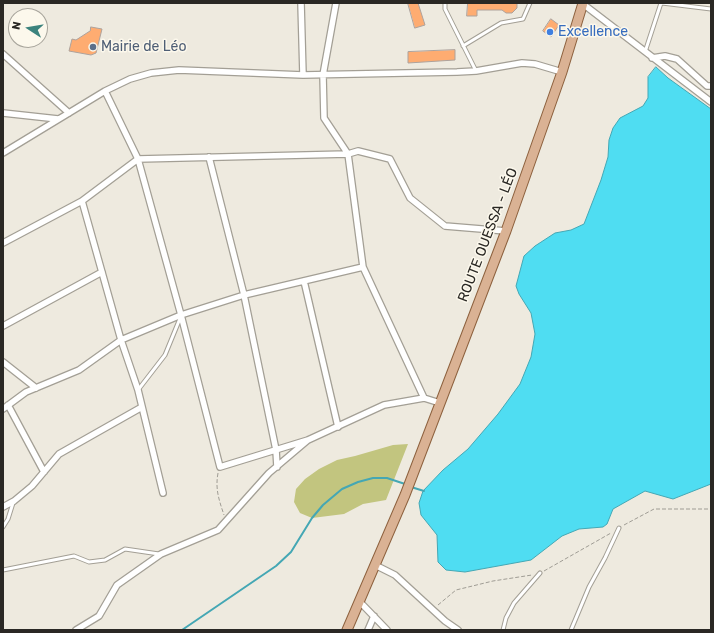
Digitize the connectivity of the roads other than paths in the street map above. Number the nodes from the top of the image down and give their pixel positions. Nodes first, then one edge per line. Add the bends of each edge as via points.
1 (301, 3) edge
2 (336, 3) edge
3 (445, 3) edge
4 (530, 3) edge
5 (662, 3) edge
6 (583, 4) edge
7 (711, 9) edge
8 (464, 46) junction
9 (645, 52) junction
10 (3, 54) edge
11 (652, 58) junction
12 (476, 71) junction
13 (562, 72) junction
14 (303, 75) junction
15 (324, 75) junction
16 (711, 86) edge
17 (105, 91) junction
18 (711, 102) edge
19 (3, 113) edge
20 (69, 113) junction
21 (59, 119) junction
22 (3, 153) edge
23 (348, 154) junction
24 (209, 157) junction
25 (138, 159) junction
26 (82, 201) junction
27 (506, 231) junction
28 (3, 243) edge
29 (363, 267) junction
30 (102, 272) junction
31 (304, 281) junction
32 (244, 295) junction
33 (181, 315) junction
34 (3, 326) edge
35 (121, 340) junction
36 (3, 362) edge
37 (36, 388) junction
38 (138, 390) junction
39 (424, 398) junction
40 (440, 403) junction
41 (6, 407) edge
42 (142, 407) junction
43 (338, 427) junction
44 (308, 440) junction
45 (276, 450) junction
46 (277, 467) junction
47 (44, 472) junction
48 (163, 493) dead end
49 (14, 501) junction
50 (3, 508) edge
51 (3, 527) edge
52 (619, 528) road end
53 (161, 554) junction
54 (374, 565) junction
55 (3, 570) edge
56 (540, 573) road end
57 (359, 601) junction
58 (374, 616) junction
59 (76, 630) edge
60 (347, 630) edge
61 (368, 630) edge
62 (387, 630) edge
63 (458, 630) edge
64 (503, 630) edge
65 (572, 630) edge

1 - 14 street
2 - 15 street
3 - 8 lane via 445,9
4 - 8 lane via 523,20 501,23
5 - 7 lane
5 - 9 lane
6 - 9 street
6 - 13 main road, ROUTE OUESSA - LÉO
8 - 12 lane
9 - 11 street
10 - 20 street
11 - 16 street via 665,56 677,59
11 - 18 street
12 - 13 street via 522,63
12 - 15 street
13 - 27 main road, ROUTE OUESSA - LÉO
14 - 15 street
14 - 17 street via 179,70 130,79
15 - 23 street via 324,118
17 - 20 street
17 - 25 street
19 - 21 street
20 - 21 street
21 - 22 street
23 - 24 street
23 - 27 street via 358,151 390,159 410,198 445,226
23 - 29 street
24 - 25 street
24 - 32 street
25 - 26 street
25 - 33 street
26 - 28 street
26 - 30 street
27 - 40 main road, ROUTE OUESSA - LÉO
29 - 31 street
29 - 39 street
30 - 34 street
30 - 35 street
31 - 32 street
31 - 43 street
32 - 33 street
32 - 45 street
33 - 35 street
33 - 38 lane via 165,355
33 - 45 street via 220,467
35 - 37 street via 78,370
35 - 38 street
36 - 37 street
37 - 41 street
38 - 42 street
39 - 40 street
39 - 43 street via 384,405
40 - 54 main road, ROUTE OUESSA - LÉO via 405,495
41 - 47 street
42 - 47 street via 59,454
42 - 48 street
43 - 44 street
44 - 45 street
44 - 46 street
45 - 46 street
46 - 53 street via 218,530
47 - 49 street
49 - 50 street
49 - 51 lane
52 - 65 lane via 589,587
53 - 55 lane via 125,549 105,560 89,562 74,556
53 - 59 street via 117,585 99,616
54 - 57 main road, ROUTE OUESSA - LÉO
54 - 63 street via 396,575
56 - 64 lane via 514,602
57 - 58 street
57 - 60 main road, ROUTE OUESSA - LÉO
58 - 61 street
58 - 62 street

